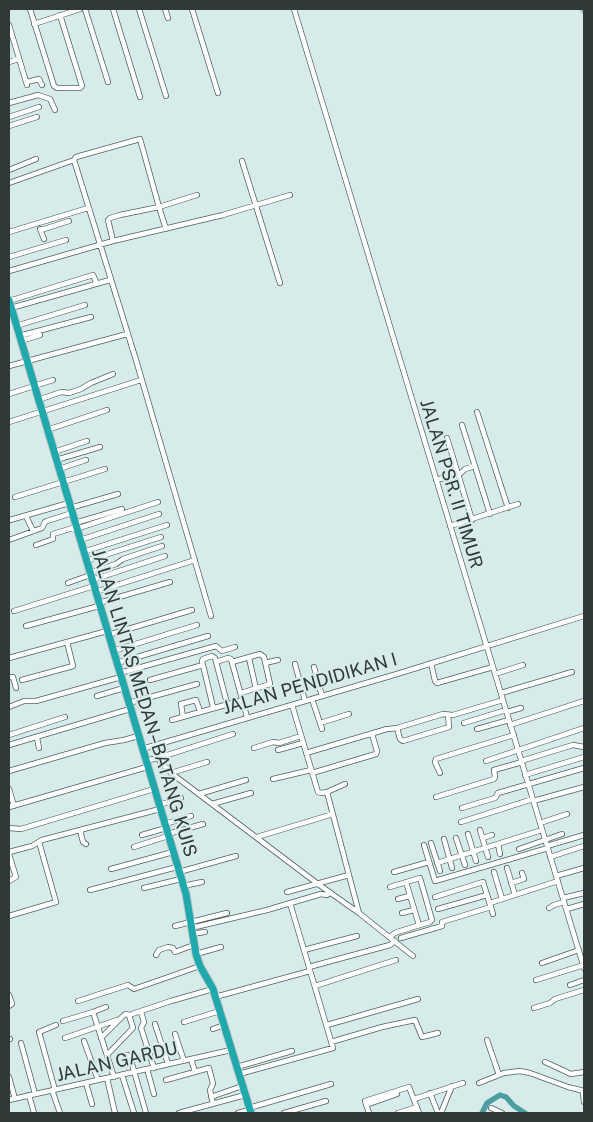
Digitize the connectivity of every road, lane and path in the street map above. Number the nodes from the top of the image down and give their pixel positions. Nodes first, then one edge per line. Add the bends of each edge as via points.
1 (30, 9) edge
2 (80, 9) edge
3 (85, 9) edge
4 (112, 9) edge
5 (139, 9) edge
6 (165, 9) edge
7 (192, 9) edge
8 (294, 9) edge
9 (60, 15) junction
10 (168, 18) dead end
11 (34, 24) junction
12 (9, 25) edge
13 (19, 59) junction
14 (9, 62) edge
15 (108, 82) dead end
16 (42, 85) dead end
17 (218, 93) dead end
18 (166, 96) dead end
19 (140, 97) dead end
20 (9, 103) edge
21 (39, 107) dead end
22 (55, 110) dead end
23 (9, 117) edge
24 (37, 117) dead end
25 (9, 126) edge
26 (36, 159) dead end
27 (74, 160) junction
28 (242, 161) dead end
29 (9, 170) edge
30 (9, 182) edge
31 (197, 195) dead end
32 (290, 195) dead end
33 (256, 205) junction
34 (159, 206) junction
35 (88, 208) junction
36 (69, 221) dead end
37 (38, 223) junction
38 (166, 229) junction
39 (41, 230) junction
40 (9, 232) edge
41 (44, 238) dead end
42 (66, 240) dead end
43 (113, 241) junction
44 (100, 245) junction
45 (9, 257) edge
46 (9, 271) edge
47 (110, 280) junction
48 (280, 283) dead end
49 (97, 284) junction
50 (54, 287) junction
51 (56, 295) junction
52 (9, 303) edge
53 (85, 305) dead end
54 (91, 317) dead end
55 (16, 326) junction
56 (127, 334) junction
57 (40, 335) dead end
58 (20, 338) junction
59 (27, 361) junction
60 (9, 366) edge
61 (112, 374) dead end
62 (53, 380) dead end
63 (141, 380) junction
64 (34, 386) junction
65 (9, 394) edge
66 (38, 400) junction
67 (107, 410) dead end
68 (42, 412) junction
69 (477, 412) dead end
70 (9, 422) edge
71 (462, 425) dead end
72 (47, 430) junction
73 (446, 438) dead end
74 (87, 442) dead end
75 (100, 447) dead end
76 (54, 452) junction
77 (56, 460) junction
78 (86, 460) dead end
79 (475, 466) junction
80 (59, 469) junction
81 (105, 469) dead end
82 (457, 474) junction
83 (436, 480) junction
84 (62, 482) junction
85 (118, 494) dead end
86 (15, 497) dead end
87 (158, 502) dead end
88 (518, 504) dead end
89 (70, 508) junction
90 (508, 508) junction
91 (122, 509) dead end
92 (159, 514) dead end
93 (490, 514) junction
94 (26, 516) junction
95 (10, 520) dead end
96 (472, 520) junction
97 (167, 525) dead end
98 (76, 526) junction
99 (450, 526) junction
100 (32, 531) junction
101 (162, 537) dead end
102 (9, 540) edge
103 (80, 540) junction
104 (36, 544) dead end
105 (162, 546) dead end
106 (83, 552) junction
107 (165, 556) dead end
108 (195, 560) junction
109 (86, 561) junction
110 (92, 581) junction
111 (170, 582) dead end
112 (68, 583) dead end
113 (99, 604) junction
114 (192, 610) dead end
115 (14, 611) dead end
116 (211, 616) dead end
117 (584, 616) edge
118 (155, 618) dead end
119 (197, 625) dead end
120 (26, 626) dead end
121 (108, 633) junction
122 (208, 636) dead end
123 (67, 642) junction
124 (486, 646) junction
125 (235, 647) dead end
126 (113, 651) junction
127 (9, 658) edge
128 (249, 658) junction
129 (278, 660) dead end
130 (216, 662) junction
131 (232, 662) junction
132 (265, 663) junction
133 (431, 663) junction
134 (117, 664) junction
135 (295, 664) dead end
136 (203, 665) junction
137 (523, 665) dead end
138 (314, 667) dead end
139 (493, 667) junction
140 (572, 672) dead end
141 (495, 674) junction
142 (120, 675) junction
143 (9, 677) edge
144 (22, 680) dead end
145 (150, 680) dead end
146 (197, 684) dead end
147 (16, 688) dead end
148 (124, 688) junction
149 (256, 689) junction
150 (241, 693) junction
151 (501, 693) junction
152 (98, 696) dead end
153 (322, 696) junction
154 (312, 699) junction
155 (243, 700) junction
156 (503, 700) junction
157 (305, 701) junction
158 (584, 701) edge
159 (227, 703) junction
160 (292, 705) junction
161 (129, 706) junction
162 (9, 707) edge
163 (213, 707) junction
164 (520, 708) dead end
165 (200, 711) junction
166 (506, 712) junction
167 (349, 714) dead end
168 (448, 715) junction
169 (183, 716) junction
170 (65, 717) dead end
171 (247, 717) junction
172 (172, 720) dead end
173 (510, 722) junction
174 (320, 723) junction
175 (464, 723) dead end
176 (397, 728) junction
177 (584, 728) edge
178 (322, 729) dead end
179 (477, 729) dead end
180 (20, 732) junction
181 (232, 734) dead end
182 (372, 734) junction
183 (9, 735) edge
184 (138, 736) junction
185 (301, 736) junction
186 (514, 736) junction
187 (37, 738) junction
188 (23, 741) junction
189 (303, 743) junction
190 (9, 746) edge
191 (584, 746) edge
192 (39, 748) dead end
193 (254, 748) dead end
194 (278, 750) dead end
195 (518, 750) junction
196 (306, 753) junction
197 (148, 757) junction
198 (584, 757) edge
199 (486, 761) dead end
200 (207, 762) dead end
201 (521, 762) junction
202 (583, 768) edge
203 (9, 771) edge
204 (312, 772) junction
205 (171, 773) junction
206 (440, 773) dead end
207 (525, 774) junction
208 (584, 775) edge
209 (273, 779) dead end
210 (246, 780) dead end
211 (346, 784) dead end
212 (528, 784) junction
213 (584, 787) edge
214 (9, 789) edge
215 (154, 789) junction
216 (326, 792) junction
217 (251, 793) dead end
218 (199, 794) junction
219 (436, 797) dead end
220 (181, 798) dead end
221 (533, 800) junction
222 (212, 804) junction
223 (11, 806) edge
224 (159, 807) junction
225 (462, 808) dead end
226 (332, 814) junction
227 (567, 814) dead end
228 (191, 816) dead end
229 (461, 822) dead end
230 (540, 823) junction
231 (203, 824) dead end
232 (9, 828) edge
233 (80, 830) junction
234 (166, 830) junction
235 (480, 830) dead end
236 (542, 830) junction
237 (468, 834) dead end
238 (562, 834) dead end
239 (142, 835) dead end
240 (492, 835) dead end
241 (584, 835) edge
242 (257, 837) junction
243 (456, 838) dead end
244 (483, 838) junction
245 (444, 839) dead end
246 (39, 842) junction
247 (431, 843) dead end
248 (86, 844) dead end
249 (424, 844) dead end
250 (498, 844) junction
251 (547, 845) junction
252 (584, 846) edge
253 (134, 847) dead end
254 (486, 848) junction
255 (519, 850) dead end
256 (173, 852) junction
257 (474, 852) junction
258 (9, 853) edge
259 (500, 854) dead end
260 (462, 855) junction
261 (236, 856) dead end
262 (488, 857) dead end
263 (550, 857) junction
264 (450, 859) junction
265 (476, 861) dead end
266 (429, 862) junction
267 (437, 863) junction
268 (465, 865) dead end
269 (452, 868) dead end
270 (507, 868) dead end
271 (584, 868) edge
272 (111, 869) dead end
273 (178, 869) junction
274 (440, 871) dead end
275 (394, 872) dead end
276 (494, 872) dead end
277 (522, 873) dead end
278 (349, 875) junction
279 (557, 879) junction
280 (9, 881) edge
281 (202, 882) dead end
282 (406, 882) junction
283 (182, 883) junction
284 (511, 883) junction
285 (318, 884) junction
286 (390, 887) dead end
287 (144, 888) dead end
288 (90, 890) dead end
289 (287, 892) dead end
290 (329, 894) junction
291 (584, 894) edge
292 (487, 895) junction
293 (515, 895) junction
294 (410, 896) junction
295 (435, 897) dead end
296 (398, 899) dead end
297 (502, 899) junction
298 (564, 900) junction
299 (290, 903) junction
300 (584, 904) edge
301 (490, 905) junction
302 (549, 908) dead end
303 (438, 909) dead end
304 (567, 909) junction
305 (414, 910) junction
306 (227, 913) dead end
307 (358, 913) junction
308 (402, 913) dead end
309 (493, 914) dead end
310 (9, 916) edge
311 (175, 926) dead end
312 (419, 926) junction
313 (191, 928) junction
314 (205, 932) dead end
315 (357, 936) dead end
316 (389, 937) junction
317 (401, 938) dead end
318 (584, 941) edge
319 (393, 943) junction
320 (577, 944) junction
321 (194, 945) junction
322 (221, 947) dead end
323 (304, 950) junction
324 (579, 950) junction
325 (196, 954) junction
326 (156, 955) dead end
327 (413, 956) dead end
328 (396, 960) dead end
329 (542, 963) dead end
330 (584, 965) edge
331 (200, 966) junction
332 (309, 969) junction
333 (536, 980) dead end
334 (584, 980) edge
335 (570, 985) dead end
336 (314, 986) junction
337 (584, 990) edge
338 (214, 993) junction
339 (9, 995) edge
340 (418, 999) dead end
341 (78, 1002) dead end
342 (9, 1006) edge
343 (106, 1007) dead end
344 (534, 1008) dead end
345 (220, 1011) junction
346 (93, 1012) junction
347 (141, 1012) junction
348 (132, 1014) dead end
349 (119, 1020) junction
350 (64, 1021) dead end
351 (184, 1022) dead end
352 (155, 1024) dead end
353 (56, 1025) dead end
354 (224, 1025) junction
355 (326, 1025) junction
356 (97, 1026) junction
357 (213, 1028) dead end
358 (438, 1033) dead end
359 (175, 1034) dead end
360 (65, 1038) dead end
361 (101, 1038) junction
362 (487, 1040) dead end
363 (84, 1041) dead end
364 (331, 1042) junction
365 (21, 1043) dead end
366 (231, 1050) junction
367 (292, 1051) dead end
368 (107, 1055) junction
369 (122, 1057) dead end
370 (191, 1059) junction
371 (184, 1061) junction
372 (545, 1062) dead end
373 (168, 1064) junction
374 (154, 1068) junction
375 (147, 1069) junction
376 (238, 1070) junction
377 (134, 1072) junction
378 (195, 1072) junction
379 (584, 1072) edge
380 (122, 1075) junction
381 (499, 1075) junction
382 (9, 1077) edge
383 (114, 1077) junction
384 (107, 1078) junction
385 (98, 1080) junction
386 (166, 1080) dead end
387 (86, 1083) junction
388 (462, 1083) dead end
389 (331, 1084) dead end
390 (479, 1084) dead end
391 (242, 1086) junction
392 (452, 1086) junction
393 (54, 1090) junction
394 (584, 1091) edge
395 (430, 1093) junction
396 (36, 1094) junction
397 (154, 1094) dead end
398 (29, 1095) junction
399 (245, 1095) junction
400 (211, 1097) junction
401 (15, 1098) junction
402 (414, 1099) junction
403 (9, 1100) edge
404 (326, 1101) dead end
405 (584, 1102) edge
406 (92, 1104) dead end
407 (212, 1104) junction
408 (491, 1108) dead end
409 (250, 1110) edge
410 (418, 1110) edge
411 (195, 1111) edge
412 (33, 1112) edge
413 (39, 1113) edge
414 (60, 1113) edge
415 (115, 1113) edge
416 (134, 1113) edge
417 (146, 1113) edge
418 (179, 1113) edge
419 (238, 1113) edge
420 (284, 1113) edge
421 (369, 1113) edge
422 (398, 1113) edge
423 (410, 1113) edge
424 (440, 1113) edge
425 (502, 1113) edge

1 - 11 street
2 - 9 street
3 - 15 street
4 - 19 street
5 - 18 street
6 - 10 street
7 - 17 street
8 - 83 street, JALAN PSR. II TIMUR
9 - 11 street
9 - 11 street via 80,88 54,86
12 - 13 street
13 - 14 street
13 - 16 street via 27,83 39,79
20 - 22 street via 38,95 50,99
21 - 23 street
24 - 25 street
26 - 29 street
27 - 30 street
27 - 34 street via 140,139
27 - 35 street
28 - 33 street
31 - 34 street
32 - 33 street
33 - 38 street
33 - 48 street
34 - 38 street
34 - 43 street via 110,218
35 - 37 street
35 - 44 street
36 - 39 street
37 - 39 street
37 - 40 street
38 - 43 street
39 - 41 street
42 - 45 street
43 - 44 street
44 - 46 street
44 - 47 street
47 - 49 street
47 - 56 street
49 - 50 street via 94,276
49 - 51 street
50 - 51 street
50 - 52 street
51 - 52 street
52 - 55 highway, JALAN LINTAS MEDAN–BATANG KUIS
53 - 55 street
54 - 58 street
55 - 58 highway, JALAN LINTAS MEDAN–BATANG KUIS
56 - 59 street
56 - 63 street
57 - 58 street
58 - 59 highway, JALAN LINTAS MEDAN–BATANG KUIS
59 - 60 street
59 - 64 highway, JALAN LINTAS MEDAN–BATANG KUIS
61 - 66 street via 81,389
62 - 64 street
63 - 68 street
63 - 108 street
64 - 65 street
64 - 66 highway, JALAN LINTAS MEDAN–BATANG KUIS
66 - 68 highway, JALAN LINTAS MEDAN–BATANG KUIS
67 - 72 street
68 - 70 street
68 - 72 highway, JALAN LINTAS MEDAN–BATANG KUIS
69 - 90 street
71 - 79 street
72 - 76 highway, JALAN LINTAS MEDAN–BATANG KUIS
73 - 82 street
74 - 76 street
75 - 77 street
76 - 77 highway, JALAN LINTAS MEDAN–BATANG KUIS
77 - 80 highway, JALAN LINTAS MEDAN–BATANG KUIS
78 - 80 street
79 - 82 street
79 - 93 street
80 - 84 highway, JALAN LINTAS MEDAN–BATANG KUIS
81 - 84 street
82 - 83 street
82 - 96 street
83 - 99 street, JALAN PSR. II TIMUR
84 - 86 street
84 - 89 highway, JALAN LINTAS MEDAN–BATANG KUIS
85 - 89 street
87 - 98 street
88 - 90 street
89 - 94 street
89 - 98 highway, JALAN LINTAS MEDAN–BATANG KUIS
89 - 100 street via 46,521 42,528
90 - 93 street
91 - 98 street
92 - 103 street
93 - 96 street
94 - 95 street
94 - 100 street
96 - 99 street
97 - 106 street
98 - 103 highway, JALAN LINTAS MEDAN–BATANG KUIS
98 - 104 street
99 - 124 street, JALAN PSR. II TIMUR
100 - 102 street
101 - 109 street
103 - 106 highway, JALAN LINTAS MEDAN–BATANG KUIS
105 - 110 street via 123,559
106 - 109 highway, JALAN LINTAS MEDAN–BATANG KUIS
107 - 110 street
108 - 110 street
108 - 116 street
109 - 110 highway, JALAN LINTAS MEDAN–BATANG KUIS
110 - 112 street
110 - 113 highway, JALAN LINTAS MEDAN–BATANG KUIS
110 - 115 street
111 - 113 street
113 - 120 street
113 - 121 highway, JALAN LINTAS MEDAN–BATANG KUIS
114 - 121 street
117 - 124 street, JALAN PENDIDIKAN I
118 - 121 street
119 - 126 street
121 - 123 street
121 - 126 highway, JALAN LINTAS MEDAN–BATANG KUIS
122 - 134 street
123 - 127 street
123 - 144 street via 73,666
124 - 133 street, JALAN PENDIDIKAN I
124 - 139 street, JALAN PSR. II TIMUR
125 - 142 street via 221,651 216,646
126 - 134 highway, JALAN LINTAS MEDAN–BATANG KUIS
128 - 131 street
128 - 132 street via 262,654
128 - 149 street
129 - 132 street
130 - 131 street via 228,658
130 - 136 street via 212,656 203,659
130 - 159 street
131 - 150 street
132 - 149 street via 270,684
133 - 139 street via 438,683
133 - 153 street, JALAN PENDIDIKAN I
134 - 142 highway, JALAN LINTAS MEDAN–BATANG KUIS
135 - 157 street
136 - 145 street
136 - 163 street
137 - 141 street
138 - 153 street
139 - 141 street, JALAN PSR. II TIMUR
140 - 151 street
141 - 151 street, JALAN PSR. II TIMUR
142 - 148 highway, JALAN LINTAS MEDAN–BATANG KUIS
142 - 162 street
143 - 147 street via 13,677
146 - 161 street
148 - 152 street
148 - 161 highway, JALAN LINTAS MEDAN–BATANG KUIS
149 - 150 street
150 - 155 street
151 - 156 street, JALAN PSR. II TIMUR
153 - 154 street, JALAN PENDIDIKAN I
154 - 157 street, JALAN PENDIDIKAN I
154 - 174 street
155 - 159 street
155 - 171 street
156 - 166 street, JALAN PSR. II TIMUR
156 - 168 street
157 - 160 street, JALAN PENDIDIKAN I
158 - 173 street
159 - 163 street
160 - 171 street, JALAN PENDIDIKAN I
160 - 185 street
161 - 184 highway, JALAN LINTAS MEDAN–BATANG KUIS
161 - 187 street
163 - 165 street
164 - 166 street
165 - 169 street
165 - 169 street via 196,700 181,704
166 - 173 street, JALAN PSR. II TIMUR
166 - 175 street
167 - 174 street
168 - 176 street
168 - 176 street via 449,726 403,740
169 - 172 street
170 - 180 street
171 - 197 street, JALAN PENDIDIKAN I
173 - 179 street
173 - 186 street, JALAN PSR. II TIMUR
174 - 178 street
176 - 182 street
177 - 195 street
180 - 183 street
180 - 188 street
181 - 197 street
182 - 196 street
182 - 204 street via 376,754
184 - 197 highway, JALAN LINTAS MEDAN–BATANG KUIS
184 - 203 street
185 - 189 street
185 - 193 street
186 - 195 street, JALAN PSR. II TIMUR
186 - 206 street via 435,759
187 - 188 street
187 - 192 street
188 - 190 street
189 - 194 street
189 - 196 street
191 - 201 street via 573,745
195 - 199 street
195 - 201 street, JALAN PSR. II TIMUR
196 - 204 street
197 - 205 street
197 - 215 highway, JALAN LINTAS MEDAN–BATANG KUIS
197 - 223 street via 43,798
198 - 207 street
200 - 205 street
201 - 207 street, JALAN PSR. II TIMUR
201 - 219 street via 494,770 494,779
202 - 208 street
202 - 212 street
204 - 209 street
204 - 216 street via 318,792
205 - 218 street
207 - 212 street, JALAN PSR. II TIMUR
210 - 218 street
211 - 216 street
212 - 221 street, JALAN PSR. II TIMUR
212 - 225 street
213 - 221 street
214 - 223 street
215 - 224 highway, JALAN LINTAS MEDAN–BATANG KUIS
215 - 232 street via 21,828
216 - 226 street
217 - 222 street
218 - 222 street
220 - 224 street
221 - 229 street
221 - 230 street, JALAN PSR. II TIMUR
222 - 242 street
224 - 233 street
224 - 234 highway, JALAN LINTAS MEDAN–BATANG KUIS
226 - 242 street
226 - 278 street
227 - 230 street
228 - 234 street
230 - 236 street, JALAN PSR. II TIMUR
231 - 234 street
233 - 246 street
233 - 248 street
234 - 239 street
234 - 253 street
234 - 256 highway, JALAN LINTAS MEDAN–BATANG KUIS
235 - 244 street
236 - 250 street
236 - 251 street, JALAN PSR. II TIMUR
237 - 257 street
238 - 251 street
240 - 244 street
241 - 251 street
242 - 285 street
243 - 260 street
244 - 254 street
245 - 264 street
246 - 258 street
246 - 310 street via 56,902
247 - 267 street
249 - 266 street
250 - 254 street
250 - 259 street
251 - 255 street
251 - 263 street, JALAN PSR. II TIMUR
251 - 266 street via 435,881
252 - 263 street
254 - 257 street
254 - 262 street
256 - 272 street
256 - 273 highway, JALAN LINTAS MEDAN–BATANG KUIS
257 - 260 street
257 - 265 street
258 - 280 street via 16,879
260 - 264 street
260 - 268 street
261 - 273 street
263 - 279 street, JALAN PSR. II TIMUR
264 - 267 street
264 - 269 street
266 - 275 street
267 - 274 street
270 - 284 street
271 - 279 street
273 - 283 highway, JALAN LINTAS MEDAN–BATANG KUIS
273 - 288 street
276 - 297 street
277 - 284 street via 524,879
278 - 285 street
278 - 307 street
279 - 293 street
279 - 298 street, JALAN PSR. II TIMUR
281 - 283 street
282 - 286 street
282 - 294 street
282 - 312 street via 420,879 432,920
283 - 287 street
283 - 313 highway, JALAN LINTAS MEDAN–BATANG KUIS
284 - 293 street
285 - 289 street
285 - 290 street
290 - 299 street
290 - 307 street
291 - 298 street
292 - 295 street via 483,882
292 - 301 street
292 - 303 street
293 - 297 street
294 - 296 street
294 - 305 street
297 - 301 street
298 - 302 street
298 - 304 street, JALAN PSR. II TIMUR
299 - 313 street
299 - 323 street
300 - 304 street
301 - 309 street
301 - 317 street via 442,922 442,926
304 - 320 street, JALAN PSR. II TIMUR
305 - 308 street
305 - 312 street
306 - 313 street
307 - 316 street
311 - 313 street
312 - 316 street
313 - 314 street
313 - 321 highway, JALAN LINTAS MEDAN–BATANG KUIS
315 - 323 street
316 - 319 street
318 - 320 street
319 - 327 street
319 - 332 street
320 - 324 street, JALAN PSR. II TIMUR
321 - 325 highway, JALAN LINTAS MEDAN–BATANG KUIS
321 - 326 street via 176,952 168,947
322 - 325 street
323 - 332 street
324 - 329 street
324 - 330 street, JALAN PSR. II TIMUR
325 - 331 highway, JALAN LINTAS MEDAN–BATANG KUIS
328 - 336 street
330 - 333 street
331 - 338 highway, JALAN LINTAS MEDAN–BATANG KUIS
331 - 341 street via 134,989 128,985
332 - 336 street
332 - 338 street
334 - 335 street
336 - 355 street
337 - 344 street
338 - 345 highway, JALAN LINTAS MEDAN–BATANG KUIS
338 - 347 street via 171,1001
339 - 342 street via 12,1004
340 - 355 street
343 - 346 street
345 - 351 street
345 - 354 highway, JALAN LINTAS MEDAN–BATANG KUIS
346 - 350 street
346 - 356 street
347 - 348 street
347 - 374 street via 144,1021 141,1028
349 - 356 street
349 - 361 street
349 - 368 street via 127,1014 133,1027
352 - 373 street
353 - 393 street via 39,1032
354 - 357 street
354 - 366 highway, JALAN LINTAS MEDAN–BATANG KUIS
355 - 364 street
356 - 360 street
356 - 361 street
358 - 364 street via 422,1037 415,1020
359 - 371 street
361 - 368 street
362 - 381 street
363 - 385 street
364 - 376 street via 332,1048
365 - 396 street
366 - 370 street, JALAN GARDU
366 - 376 highway, JALAN LINTAS MEDAN–BATANG KUIS
367 - 376 street
368 - 383 street
369 - 377 street via 129,1056
370 - 371 street, JALAN GARDU
370 - 378 street
371 - 373 street, JALAN GARDU
372 - 379 street via 571,1074
373 - 374 street, JALAN GARDU
374 - 375 street, JALAN GARDU
375 - 377 street, JALAN GARDU
375 - 397 street
376 - 391 highway, JALAN LINTAS MEDAN–BATANG KUIS
377 - 380 street, JALAN GARDU
377 - 417 street
378 - 386 street
378 - 400 street via 210,1069
380 - 383 street, JALAN GARDU
380 - 416 street
381 - 390 street
381 - 394 street via 525,1071
382 - 401 street
383 - 384 street, JALAN GARDU
384 - 385 street, JALAN GARDU
384 - 415 street
385 - 387 street, JALAN GARDU
387 - 393 street, JALAN GARDU
387 - 406 street
388 - 392 street
389 - 409 street
391 - 399 highway, JALAN LINTAS MEDAN–BATANG KUIS
391 - 400 street
392 - 395 street
392 - 424 street
393 - 396 street, JALAN GARDU
393 - 414 street
394 - 405 street
395 - 402 street
395 - 424 street
396 - 398 street, JALAN GARDU
398 - 401 street, JALAN GARDU
398 - 412 street
399 - 407 street
399 - 409 highway, JALAN LINTAS MEDAN–BATANG KUIS
400 - 407 street
401 - 403 street, JALAN GARDU
402 - 410 street
402 - 421 street via 410,1089 388,1095 366,1105
404 - 420 street
407 - 411 street
408 - 425 street
409 - 419 street
410 - 422 street
410 - 423 street
411 - 418 street
412 - 413 street

